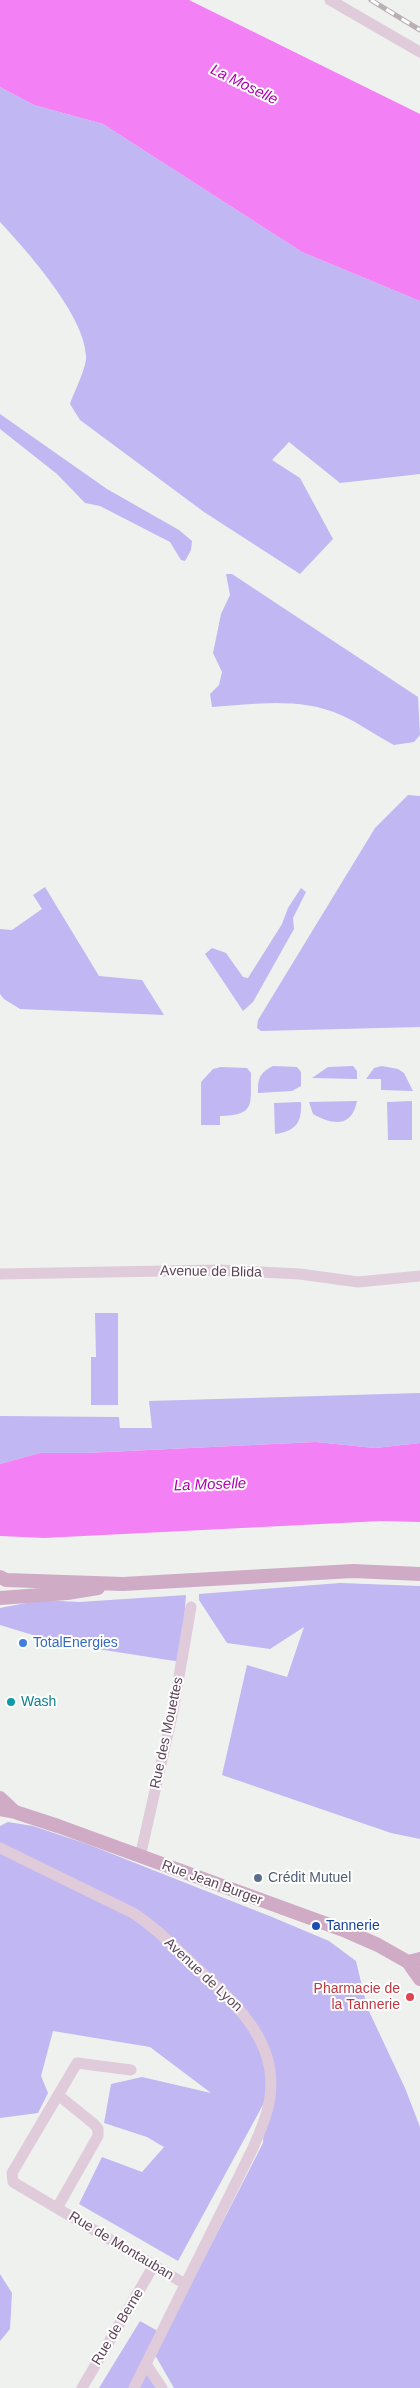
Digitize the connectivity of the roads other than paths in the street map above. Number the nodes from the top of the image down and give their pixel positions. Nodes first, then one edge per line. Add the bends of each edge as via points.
1 (330, 0) edge
2 (420, 52) edge
3 (0, 1274) edge
4 (420, 1276) edge
5 (420, 1574) edge
6 (0, 1577) edge
7 (68, 1580) junction
8 (123, 1584) junction
9 (0, 1587) edge
10 (0, 1598) edge
11 (191, 1607) dead end
12 (3, 1808) edge
13 (0, 1848) edge
14 (140, 1857) junction
15 (414, 1960) edge
16 (420, 1979) edge
17 (131, 2070) dead end
18 (58, 2095) junction
19 (57, 2208) junction
20 (154, 2265) junction
21 (185, 2284) junction
22 (146, 2364) junction
23 (82, 2388) edge
24 (134, 2388) edge
25 (162, 2388) edge

1 - 2 street
3 - 4 street, Avenue de Blida via 219,1270 300,1274 358,1282
5 - 8 main road via 353,1571
6 - 7 main road via 6,1580
7 - 8 main road
7 - 9 main road
8 - 10 main road via 67,1593
11 - 14 street, Rue des Mouettes via 173,1711
12 - 14 main road, Rue Jean Burger
13 - 21 street, Avenue de Lyon via 150,1925 234,2002 260,2036 268,2057 270,2101 252,2150
14 - 15 main road, Rue Jean Burger via 346,1931
15 - 16 main road
17 - 18 street, Rue de Montauban via 77,2063
18 - 19 street, Rue de Montauban via 94,2124 98,2136
18 - 19 street, Rue de Montauban via 12,2173 12,2182
19 - 20 street, Rue de Montauban
20 - 21 street, Rue de Montauban
20 - 23 street, Rue de Berne
21 - 22 street, Avenue de Lyon
22 - 24 street, Avenue de Lyon
22 - 25 street

